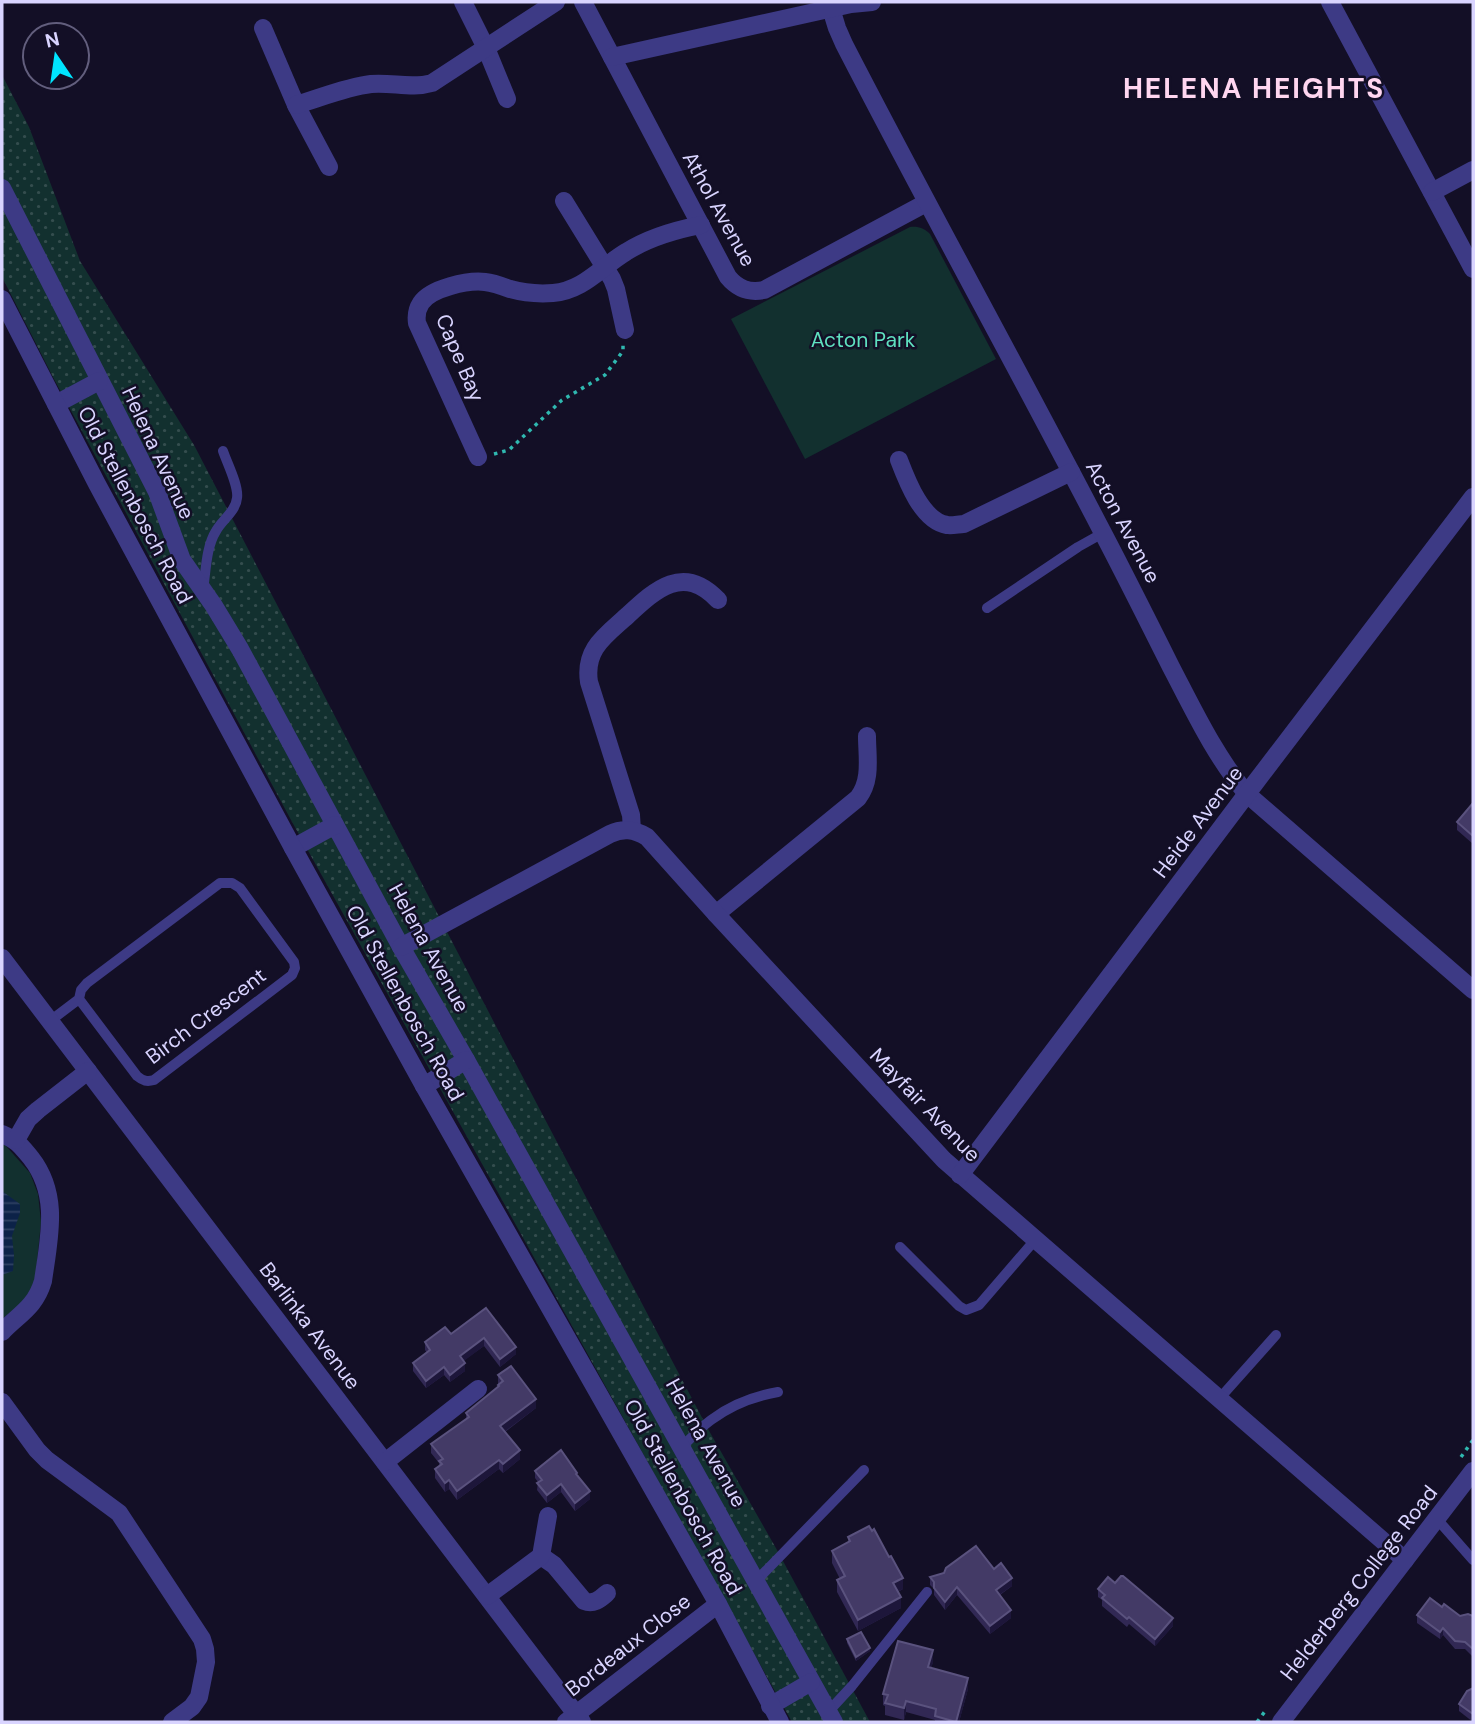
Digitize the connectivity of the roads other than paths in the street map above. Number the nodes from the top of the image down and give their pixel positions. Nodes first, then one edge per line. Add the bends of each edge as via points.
1 (463, 2) edge
2 (556, 2) edge
3 (583, 2) edge
4 (872, 2) edge
5 (1330, 2) edge
6 (830, 5) edge
7 (262, 28) dead end
8 (486, 48) junction
9 (612, 57) junction
10 (507, 99) dead end
11 (296, 105) junction
12 (329, 167) dead end
13 (1473, 170) edge
14 (2, 188) edge
15 (1432, 192) junction
16 (564, 201) dead end
17 (926, 203) junction
18 (701, 225) junction
19 (605, 268) junction
20 (1473, 269) edge
21 (2, 299) edge
22 (625, 330) road end
23 (99, 381) junction
24 (56, 404) junction
25 (223, 451) dead end
26 (478, 457) road end
27 (899, 460) dead end
28 (1071, 472) junction
29 (1473, 497) edge
30 (1103, 533) junction
31 (203, 590) junction
32 (718, 600) dead end
33 (987, 608) dead end
34 (867, 736) dead end
35 (1247, 794) junction
36 (335, 825) junction
37 (632, 830) junction
38 (293, 848) junction
39 (716, 914) junction
40 (401, 947) junction
41 (2, 958) edge
42 (1473, 989) edge
43 (79, 999) junction
44 (50, 1021) junction
45 (466, 1060) junction
46 (88, 1071) junction
47 (424, 1086) junction
48 (9, 1137) edge
49 (960, 1175) junction
50 (1035, 1240) junction
51 (900, 1247) dead end
52 (2, 1332) edge
53 (1276, 1335) dead end
54 (478, 1389) dead end
55 (778, 1392) dead end
56 (1219, 1399) junction
57 (2, 1402) edge
58 (682, 1447) junction
59 (386, 1462) junction
60 (864, 1470) dead end
61 (1473, 1471) edge
62 (548, 1516) dead end
63 (1437, 1518) junction
64 (541, 1556) junction
65 (1405, 1560) junction
66 (1473, 1560) edge
67 (756, 1581) junction
68 (927, 1592) dead end
69 (607, 1593) dead end
70 (487, 1596) junction
71 (718, 1604) junction
72 (811, 1682) junction
73 (775, 1714) edge
74 (831, 1717) edge
75 (575, 1720) edge
76 (172, 1722) edge
77 (1281, 1722) edge

1 - 8 street
2 - 8 street
3 - 9 street, Athol Avenue
4 - 6 street
5 - 15 street
6 - 9 street
6 - 17 street, Acton Avenue via 844,44
7 - 11 street
8 - 10 street
8 - 11 street via 425,85 369,84
9 - 18 street, Athol Avenue
11 - 12 street
13 - 15 street
14 - 23 street, Helena Avenue
15 - 20 street
16 - 19 street
17 - 18 street, Athol Avenue via 755,292 728,277
17 - 28 street, Acton Avenue
18 - 19 street, Cape Bay via 641,243
19 - 22 street via 616,289
19 - 26 street, Cape Bay via 578,287 556,293 468,282 429,295 420,304 417,323
21 - 24 street, Old Stellenbosch Road
23 - 24 street
23 - 31 street, Helena Avenue via 157,492 176,549
24 - 38 street, Old Stellenbosch Road
25 - 31 lane via 237,499 211,542
27 - 28 street via 919,503 948,526 964,524
28 - 30 street, Acton Avenue
29 - 35 street, Heide Avenue
30 - 33 lane
30 - 35 street, Acton Avenue via 1202,728
31 - 36 street, Helena Avenue
32 - 37 street via 687,583 667,584 603,638 590,659 589,682
34 - 39 street via 868,779 858,798
35 - 42 street, Acton Avenue
35 - 49 street, Heide Avenue
36 - 38 street
36 - 40 street, Helena Avenue
37 - 39 street, Mayfair Avenue via 647,836
37 - 40 street via 610,834
38 - 47 street, Old Stellenbosch Road
39 - 49 street, Mayfair Avenue
40 - 45 street, Helena Avenue
41 - 44 street, Barlinka Avenue
43 - 43 lane, Birch Crescent via 87,983 220,883 240,888 294,962 289,978 150,1081 138,1076
43 - 44 lane, Birch Crescent
44 - 46 street, Barlinka Avenue
45 - 47 street
45 - 58 street, Helena Avenue
46 - 48 street
46 - 59 street, Barlinka Avenue
47 - 71 street, Old Stellenbosch Road
48 - 52 street via 44,1179 51,1220 40,1290 31,1306
49 - 50 street, Mayfair Avenue
50 - 51 lane via 979,1305 966,1310
50 - 56 street, Mayfair Avenue
53 - 56 lane
54 - 59 street
55 - 58 lane via 739,1403 711,1420
56 - 65 street, Mayfair Avenue
57 - 76 street via 47,1460 123,1518 202,1639 206,1662 199,1697
58 - 67 street, Helena Avenue
59 - 70 street, Barlinka Avenue
60 - 67 lane
61 - 63 street, Helderberg College Road
62 - 64 street
63 - 65 street, Helderberg College Road
63 - 66 lane
64 - 69 street via 584,1601 596,1601
64 - 70 street
65 - 77 street, Helderberg College Road
67 - 72 street, Helena Avenue
68 - 74 lane
70 - 75 street, Barlinka Avenue
71 - 73 street, Old Stellenbosch Road
71 - 75 street, Bordeaux Close
72 - 73 street
72 - 74 street, Helena Avenue

